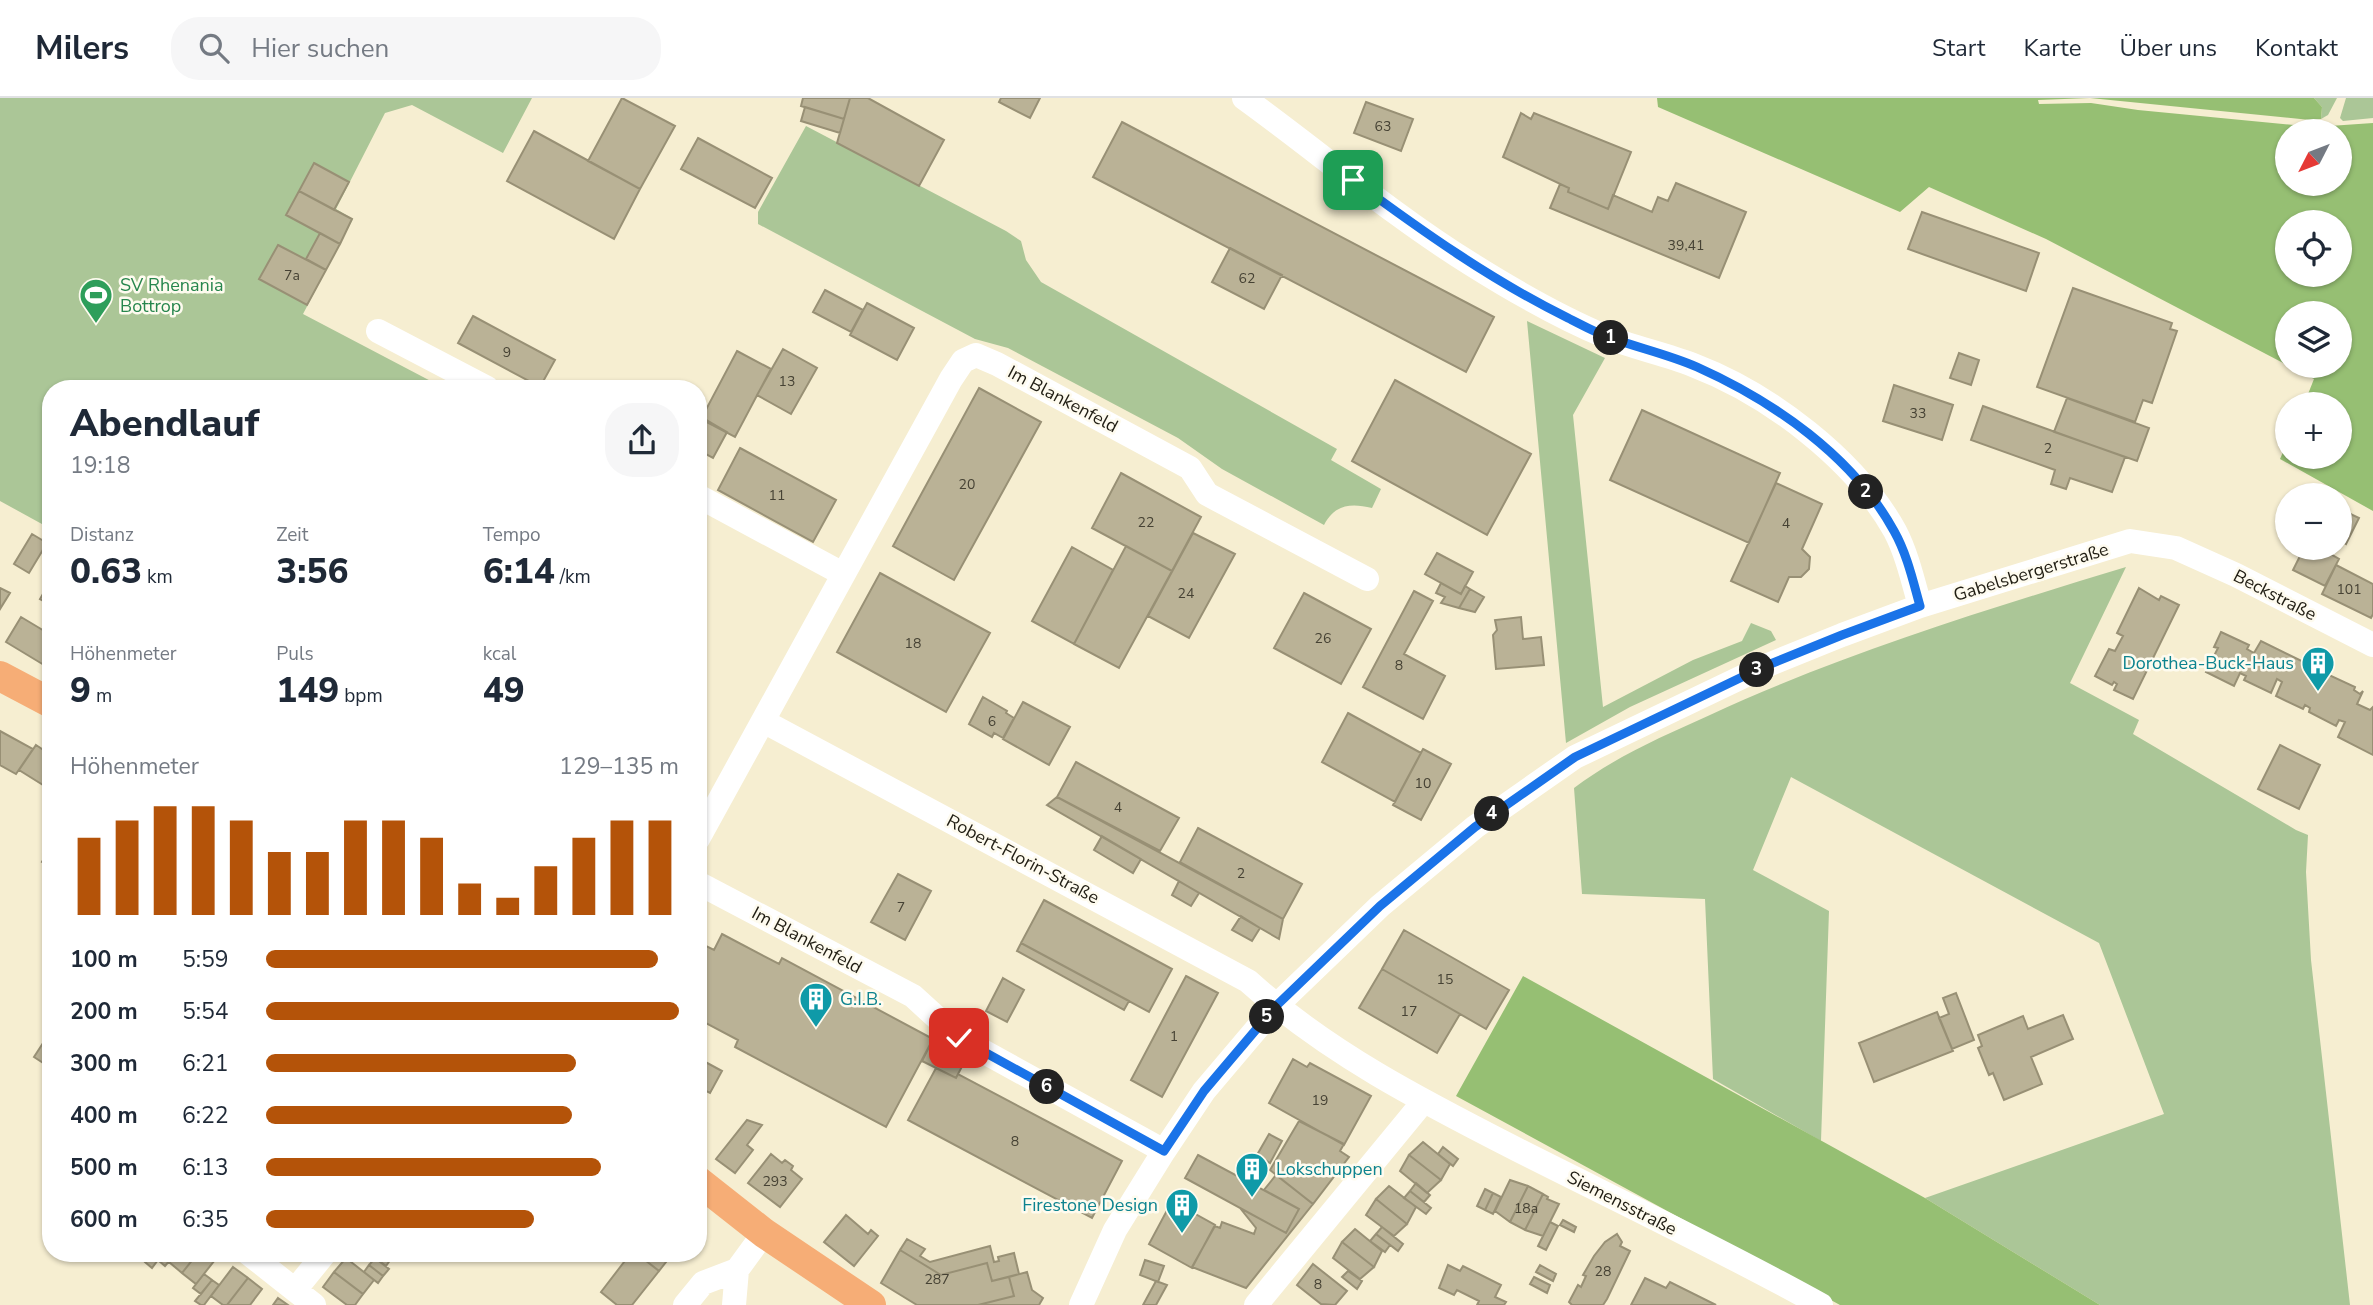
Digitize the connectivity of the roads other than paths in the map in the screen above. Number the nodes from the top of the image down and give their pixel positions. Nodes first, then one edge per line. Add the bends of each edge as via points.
1 (1244, 98) edge
2 (378, 331) dead end
3 (472, 380) edge
4 (707, 501) edge
5 (2176, 548) joint
6 (843, 574) junction
7 (1367, 579) dead end
8 (1920, 606) junction
9 (2373, 645) edge
10 (0, 676) edge
11 (42, 699) edge
12 (763, 721) junction
13 (707, 823) edge
14 (707, 888) edge
15 (1276, 1006) junction
16 (1423, 1102) junction
17 (1164, 1151) junction
18 (707, 1188) edge
19 (764, 1233) junction
20 (262, 1262) edge
21 (321, 1262) edge
22 (737, 1270) junction
23 (305, 1298) edge
24 (685, 1305) edge
25 (734, 1305) edge
26 (871, 1305) edge
27 (1081, 1305) edge
28 (1256, 1305) edge
29 (1821, 1305) edge

1 - 8 street via 1471,264 1608,337 1731,383 1817,438 1895,531
2 - 3 street
4 - 6 street
5 - 8 street, Gabelsbergerstraße via 2130,541
5 - 9 street, Beckstraße
6 - 7 street, Im Blankenfeld via 951,379 963,361 976,355 1190,468 1207,494
6 - 12 street, Im Blankenfeld
8 - 15 street, Gabelsbergerstraße via 1763,667 1575,757 1475,827 1380,906
10 - 11 main road
12 - 13 street, Im Blankenfeld
12 - 15 street, Robert-Florin-Straße via 1248,981
14 - 17 street, Im Blankenfeld via 913,996 959,1038
15 - 16 street, Siemensstraße via 1347,1058
15 - 17 street, Gabelsbergerstraße via 1204,1091
16 - 28 street
16 - 29 street, Siemensstraße
17 - 27 street, Gabelsbergerstraße via 1115,1230
18 - 19 main road
19 - 22 street
19 - 26 main road
20 - 23 street
21 - 23 street
22 - 24 street via 703,1283
22 - 25 street

